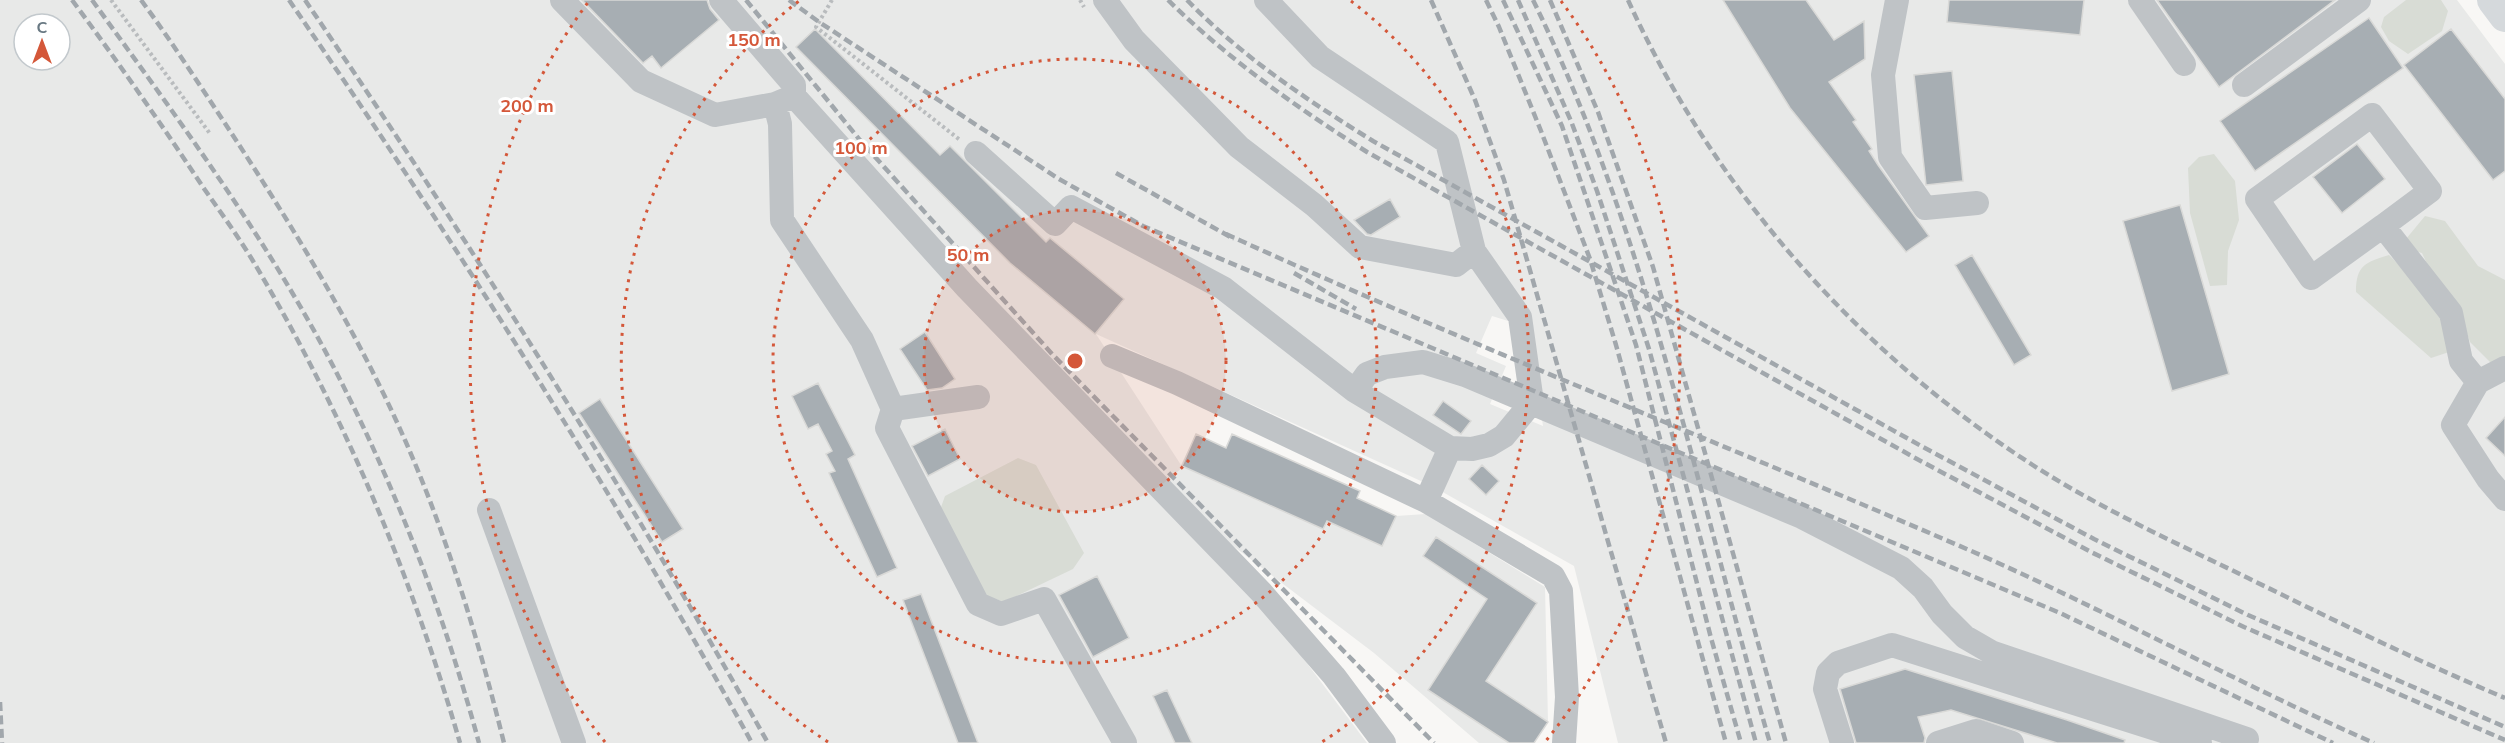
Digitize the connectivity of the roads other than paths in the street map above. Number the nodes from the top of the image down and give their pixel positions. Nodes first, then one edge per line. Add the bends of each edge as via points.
1 (562, 0) edge
2 (721, 0) edge
3 (1105, 0) edge
4 (1266, 0) edge
5 (1897, 0) edge
6 (2140, 0) edge
7 (2359, 0) edge
8 (2184, 64) dead end
9 (2244, 85) dead end
10 (785, 100) junction
11 (976, 153) road end
12 (1977, 203) dead end
13 (2383, 226) junction
14 (1474, 251) junction
15 (1112, 356) dead end
16 (2505, 368) edge
17 (2478, 382) junction
18 (1355, 392) junction
19 (978, 397) dead end
20 (893, 409) junction
21 (1450, 448) junction
22 (2505, 499) edge
23 (1426, 501) junction
24 (489, 510) dead end
25 (2247, 739) dead end
26 (574, 743) edge
27 (1125, 743) edge
28 (1384, 743) edge
29 (1564, 743) edge
30 (1842, 743) edge
31 (1938, 743) edge
32 (2012, 743) edge
33 (2200, 743) edge

1 - 10 lane via 641,81 715,115
2 - 10 lane via 794,85
3 - 14 lane via 1134,40 1239,147 1314,205 1360,247 1456,265
4 - 14 lane via 1320,57 1447,142
5 - 12 lane via 1883,75 1890,157 1925,208
6 - 8 lane
7 - 9 lane
10 - 20 lane via 780,124 782,220 862,340
10 - 28 lane via 1261,591 1334,676
11 - 18 lane via 1055,224 1071,207 1223,288
13 - 13 lane via 2311,278 2257,199 2372,115 2430,191
13 - 17 lane via 2451,313 2461,361
14 - 21 lane via 1520,317 1532,394 1528,407 1504,436 1472,449
15 - 23 lane
16 - 17 lane
17 - 22 lane via 2453,425
18 - 21 lane
18 - 25 lane via 1367,374 1385,367 1423,362 1465,375 1778,507 1901,568 1965,637 1991,652
19 - 20 lane
20 - 27 lane via 886,428 978,604 1001,614 1044,599
21 - 23 lane
23 - 29 lane via 1552,576 1561,591 1567,697
24 - 26 lane
30 - 33 lane via 1825,689 1828,673 1838,663 1892,645
31 - 32 lane via 1976,731

